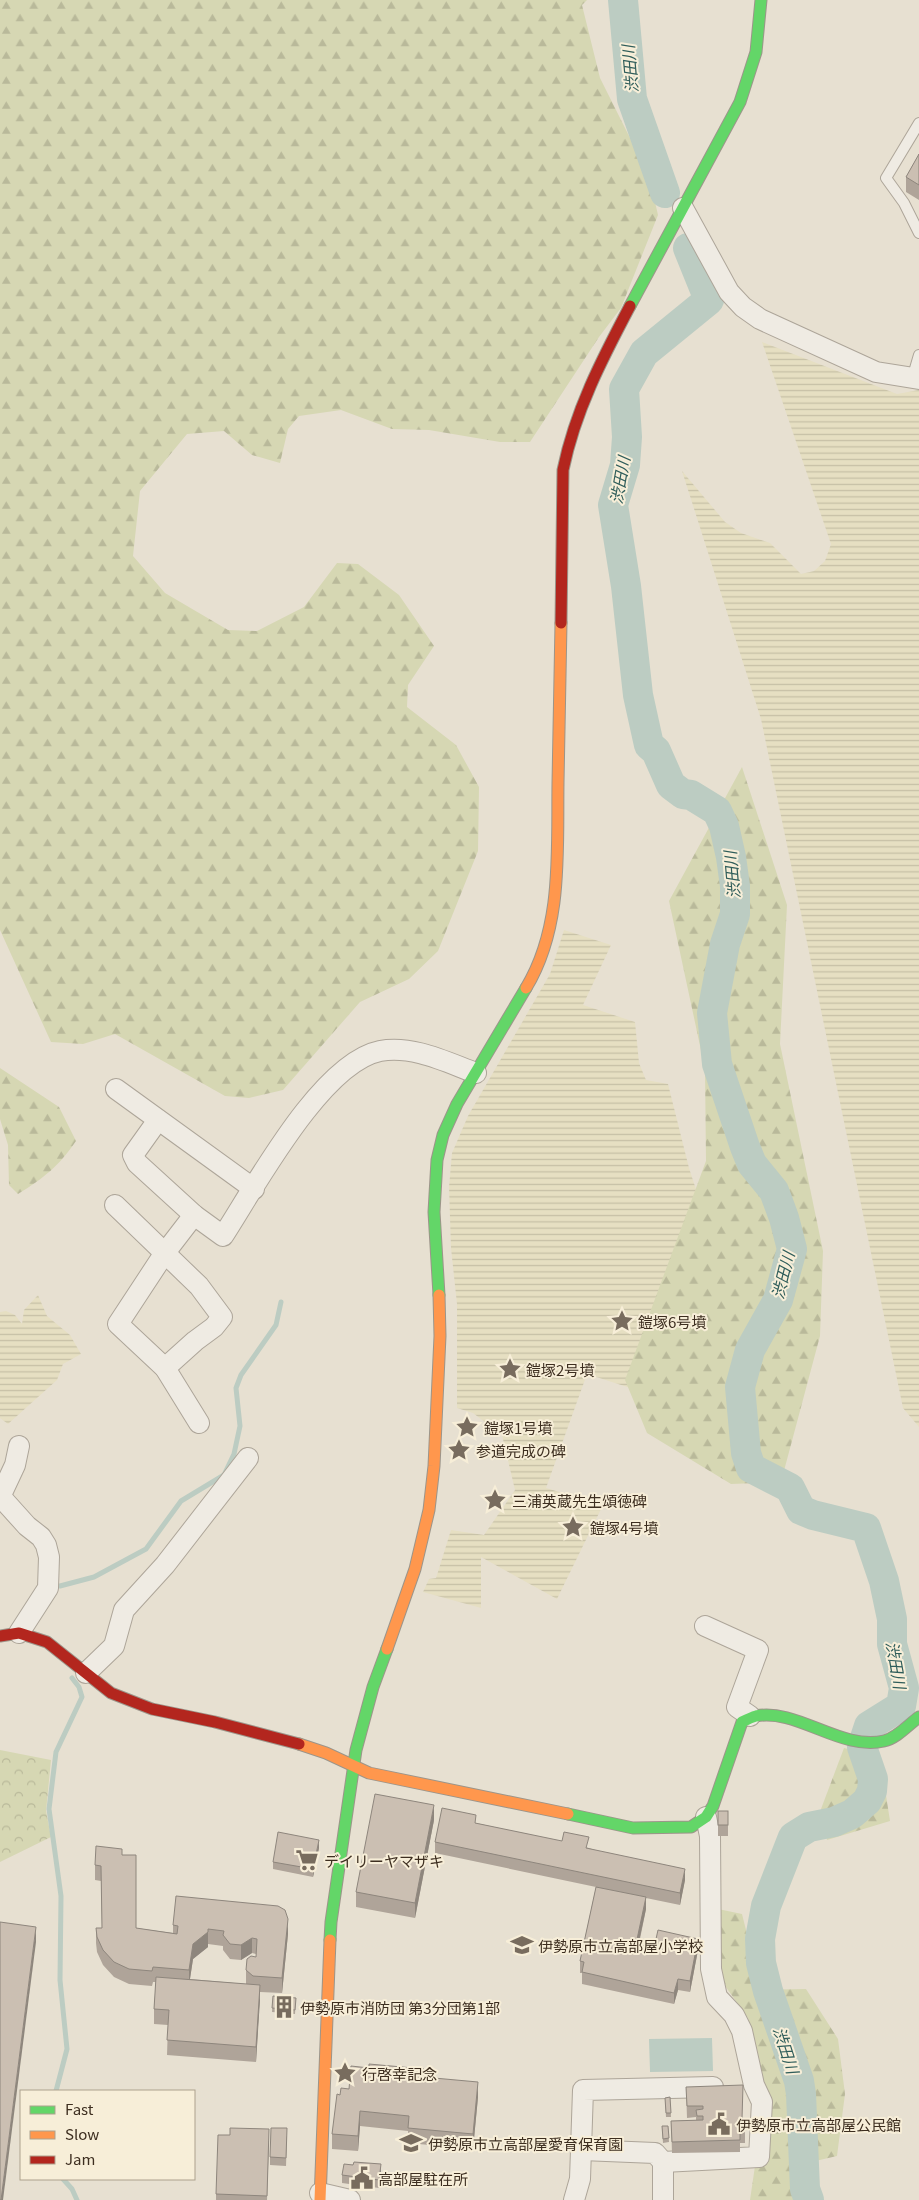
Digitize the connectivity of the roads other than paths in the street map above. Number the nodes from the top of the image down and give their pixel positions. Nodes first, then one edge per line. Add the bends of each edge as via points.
1 (760, 0) edge
2 (919, 122) edge
3 (683, 208) junction
4 (919, 233) edge
5 (919, 355) edge
6 (916, 379) edge
7 (476, 1073) junction
8 (116, 1089) dead end
9 (158, 1120) junction
10 (254, 1189) junction
11 (115, 1204) dead end
12 (194, 1214) junction
13 (164, 1254) junction
14 (165, 1368) junction
15 (199, 1423) dead end
16 (18, 1446) dead end
17 (248, 1458) dead end
18 (0, 1497) edge
19 (705, 1626) dead end
20 (10, 1635) edge
21 (86, 1672) junction
22 (750, 1716) junction
23 (919, 1716) edge
24 (353, 1766) junction
25 (706, 1816) junction
26 (754, 2085) junction
27 (582, 2150) junction
28 (663, 2162) junction
29 (320, 2196) edge
30 (350, 2200) edge
31 (574, 2200) edge
32 (663, 2200) edge

1 - 3 street via 758,55 750,78
2 - 4 lane via 886,178 904,202
3 - 6 street via 729,292 743,307 760,319 876,372
3 - 7 street via 604,357 583,401 567,447 563,470 555,900 544,945 529,982
5 - 6 lane
7 - 10 street via 413,1052 395,1050 369,1054 349,1067 302,1113
7 - 24 street via 449,1120 435,1172 440,1336 429,1510 414,1569 373,1687
8 - 9 street
9 - 10 street
9 - 12 street via 133,1155 137,1163
10 - 12 street via 223,1236
11 - 13 street
12 - 13 street
13 - 14 street via 118,1324
13 - 14 street via 199,1286 222,1317
14 - 15 street
16 - 18 street via 15,1466
17 - 21 street via 165,1565 124,1610 114,1646
18 - 20 street via 41,1537 49,1557 48,1588
19 - 22 street via 730,1629 758,1650 737,1707
20 - 21 street via 47,1642
21 - 24 street via 111,1693 152,1709 289,1741
22 - 23 street via 777,1716 872,1744 887,1741
22 - 25 street via 742,1722 713,1806
24 - 25 street via 369,1773 633,1828 691,1827
24 - 29 street via 331,1922
25 - 26 street via 710,1836 711,1969 717,1997 734,2015 742,2031
26 - 27 street via 583,2090
26 - 28 street via 762,2102 759,2156
27 - 28 street via 655,2153
27 - 31 street via 580,2179
28 - 32 street
29 - 30 street

